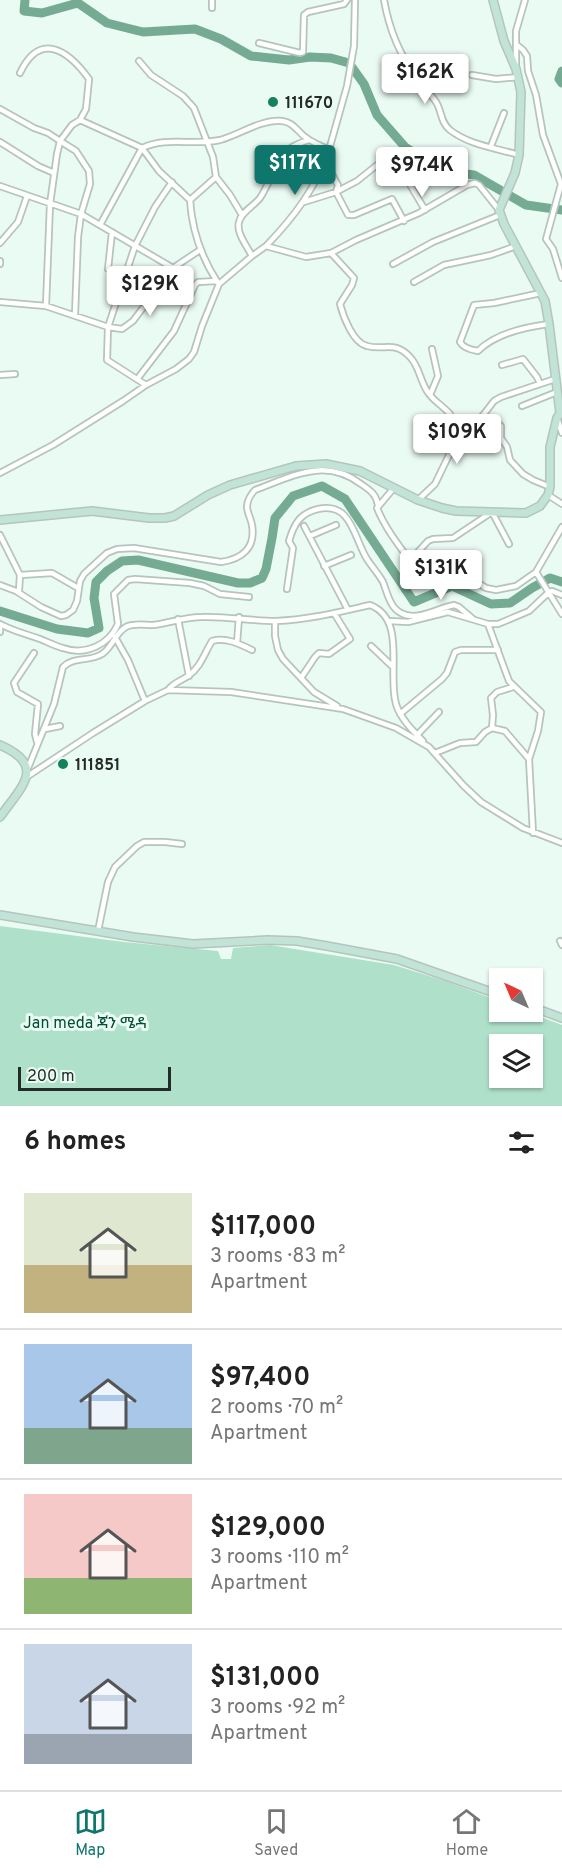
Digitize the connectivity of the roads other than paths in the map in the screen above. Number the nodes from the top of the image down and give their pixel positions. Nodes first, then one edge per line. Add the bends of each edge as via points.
1 (212, 0) edge
2 (347, 0) edge
3 (355, 0) edge
4 (384, 0) edge
5 (493, 0) edge
6 (525, 0) edge
7 (212, 8) dead end
8 (259, 43) dead end
9 (517, 45) junction
10 (140, 61) dead end
11 (516, 69) junction
12 (20, 73) dead end
13 (472, 75) dead end
14 (518, 77) junction
15 (0, 109) edge
16 (504, 114) dead end
17 (80, 120) junction
18 (309, 140) junction
19 (60, 141) junction
20 (0, 142) edge
21 (206, 142) junction
22 (490, 146) junction
23 (142, 148) junction
24 (329, 150) junction
25 (389, 155) dead end
26 (519, 155) junction
27 (377, 165) dead end
28 (323, 166) junction
29 (54, 173) junction
30 (216, 177) junction
31 (172, 182) junction
32 (0, 186) edge
33 (336, 192) junction
34 (27, 196) junction
35 (190, 200) junction
36 (304, 202) junction
37 (50, 204) junction
38 (425, 210) junction
39 (500, 212) junction
40 (81, 214) junction
41 (242, 215) junction
42 (404, 221) junction
43 (100, 225) junction
44 (112, 232) junction
45 (0, 243) edge
46 (135, 246) junction
47 (266, 246) junction
48 (516, 246) junction
49 (200, 250) junction
50 (331, 253) junction
51 (252, 256) junction
52 (393, 264) dead end
53 (173, 268) junction
54 (108, 269) dead end
55 (562, 278) edge
56 (414, 282) dead end
57 (218, 283) junction
58 (541, 293) junction
59 (0, 302) edge
60 (46, 306) junction
61 (75, 315) junction
62 (549, 324) junction
63 (108, 327) junction
64 (432, 349) dead end
65 (502, 365) dead end
66 (15, 374) dead end
67 (0, 375) edge
68 (138, 378) junction
69 (555, 379) junction
70 (540, 384) junction
71 (146, 385) junction
72 (557, 392) junction
73 (430, 395) junction
74 (522, 406) dead end
75 (484, 414) junction
76 (560, 414) edge
77 (562, 433) edge
78 (450, 453) junction
79 (0, 473) edge
80 (550, 487) junction
81 (393, 489) junction
82 (548, 495) junction
83 (377, 498) junction
84 (385, 498) junction
85 (418, 500) junction
86 (378, 504) junction
87 (562, 504) edge
88 (492, 512) junction
89 (0, 520) edge
90 (336, 525) dead end
91 (304, 526) dead end
92 (562, 526) edge
93 (0, 535) edge
94 (310, 536) junction
95 (509, 544) dead end
96 (417, 553) dead end
97 (351, 555) dead end
98 (324, 566) junction
99 (537, 574) junction
100 (20, 575) junction
101 (0, 585) edge
102 (78, 588) junction
103 (287, 589) dead end
104 (19, 591) dead end
105 (548, 593) junction
106 (562, 595) edge
107 (249, 597) dead end
108 (348, 610) junction
109 (334, 614) junction
110 (562, 614) edge
111 (238, 617) junction
112 (178, 619) junction
113 (472, 619) junction
114 (275, 621) junction
115 (390, 621) junction
116 (0, 624) edge
117 (488, 624) junction
118 (115, 637) junction
119 (237, 643) junction
120 (371, 646) dead end
121 (252, 650) dead end
122 (498, 650) junction
123 (34, 653) dead end
124 (393, 667) junction
125 (189, 676) junction
126 (301, 678) junction
127 (513, 687) junction
128 (168, 690) junction
129 (145, 701) junction
130 (342, 709) junction
131 (439, 712) dead end
132 (400, 714) junction
133 (60, 726) dead end
134 (492, 728) junction
135 (45, 729) junction
136 (417, 735) junction
137 (37, 742) junction
138 (0, 745) edge
139 (429, 747) junction
140 (435, 753) junction
141 (529, 759) junction
142 (28, 772) junction
143 (0, 817) edge
144 (533, 833) junction
145 (562, 843) edge
146 (182, 844) dead end
147 (0, 915) edge
148 (98, 931) junction
149 (489, 991) edge
150 (543, 1011) edge
151 (562, 1018) edge

1 - 7 street
2 - 8 street via 304,15 303,52
3 - 24 street via 354,45 347,86
4 - 22 street via 399,51 435,100 445,126 472,142
5 - 11 main road
6 - 9 street via 516,31
9 - 11 street
9 - 55 street via 527,56 546,145 561,181 546,239
10 - 21 street via 151,75 189,102
11 - 14 main road
12 - 17 street via 38,50 60,50 89,79 88,102
13 - 14 street
14 - 26 main road
15 - 19 street
16 - 22 street
17 - 19 street
17 - 23 street
18 - 21 street via 291,124 279,121
18 - 24 street
18 - 41 street via 287,151 267,189
19 - 29 street
19 - 40 street via 76,152 89,171 90,184
20 - 29 street
21 - 23 street via 164,141
21 - 30 street
22 - 26 street
23 - 31 street
23 - 43 street
24 - 28 street
25 - 38 street
26 - 39 main road
27 - 33 street
28 - 33 street via 330,170 338,185
28 - 36 street
29 - 37 street
30 - 35 street
30 - 41 street
31 - 35 street
31 - 46 street
32 - 34 street
33 - 36 street
33 - 42 street via 348,215 392,199
34 - 37 street
34 - 45 street via 18,222
35 - 49 street
36 - 47 street
37 - 40 street
37 - 60 street
38 - 39 street via 475,183
38 - 42 street
39 - 48 main road
39 - 52 street
40 - 43 street
40 - 61 street
41 - 51 street via 238,229
42 - 50 street
43 - 44 street
44 - 46 street
44 - 54 street
46 - 53 street
46 - 63 street
47 - 50 street via 306,257
47 - 51 street
48 - 56 street via 444,265
48 - 58 main road
49 - 53 street
49 - 57 street
50 - 73 street via 354,278 340,304 354,335 367,346 394,346 408,354
51 - 57 street
53 - 63 street via 129,326
57 - 68 street via 195,285 174,331
57 - 71 street via 194,352 176,369
58 - 62 main road
58 - 62 street via 474,305 460,342 478,351 506,334
59 - 60 street
60 - 61 street
61 - 63 street
62 - 69 main road
63 - 68 street via 107,360
64 - 73 street via 438,376
65 - 70 street via 522,359
66 - 67 street
68 - 71 street
69 - 70 street
69 - 72 main road
70 - 75 street via 494,401
71 - 79 street via 53,445
72 - 74 street
72 - 76 main road
73 - 78 street via 450,414
75 - 78 street
75 - 80 street via 501,426 501,438 516,468
76 - 77 street
76 - 80 main road via 550,447
78 - 85 street via 435,484
80 - 82 main road
81 - 84 street
81 - 85 main road
81 - 89 main road via 360,471 310,464 230,485 165,519 92,511
82 - 87 street
82 - 88 main road via 533,511
83 - 84 street
83 - 86 street
83 - 102 street via 353,478 334,470 308,472 251,494 247,506 254,535 250,547 234,560 221,562 134,548 117,549 84,574
84 - 86 street
85 - 88 main road via 456,511
86 - 99 street via 382,519 424,578 459,571 479,585 496,590 516,586
88 - 95 street
88 - 96 street via 457,536 428,541
90 - 94 street
91 - 94 street
92 - 99 street
93 - 100 street
94 - 98 street
97 - 98 street
98 - 108 street
99 - 105 street
100 - 102 street via 52,573
100 - 104 street
101 - 102 street via 61,616 73,610
103 - 113 street via 293,548 289,541 295,524 308,511 333,508 350,522 367,561 378,573 399,613 416,616 454,605
105 - 106 street
105 - 110 street
105 - 117 street via 529,611
107 - 116 street via 220,594 190,583 128,580 114,594 117,627 97,647 78,651
108 - 109 street
108 - 115 street via 374,606
109 - 114 street
109 - 126 street via 350,639 329,654 320,653
111 - 112 street
111 - 114 street
111 - 119 street
112 - 118 street via 130,625
112 - 125 street
113 - 115 street via 448,612 408,622
113 - 117 street
114 - 126 street via 278,650
115 - 124 street
117 - 122 street
118 - 129 street
118 - 135 street via 101,655 63,667
119 - 121 street
119 - 125 street via 212,641 204,660
120 - 124 street
122 - 127 street
122 - 132 street via 455,652 442,679
123 - 137 street via 14,683 17,692 38,704
124 - 132 street via 395,702
125 - 128 street
126 - 130 street via 314,692
127 - 134 street via 491,698
127 - 141 street via 541,712
128 - 129 street
128 - 130 street via 231,692
129 - 142 street
130 - 139 street via 396,728
131 - 136 street
132 - 136 street
133 - 135 street
134 - 140 street via 476,742 460,743
134 - 141 street via 505,731
135 - 137 street
136 - 139 street
137 - 142 street
138 - 142 main road via 20,757
139 - 140 street
140 - 144 street via 481,802
141 - 144 street
142 - 143 main road
144 - 145 street
146 - 148 street via 144,842 115,867
147 - 148 main road
148 - 149 main road via 193,944 297,941 397,959
150 - 151 main road

